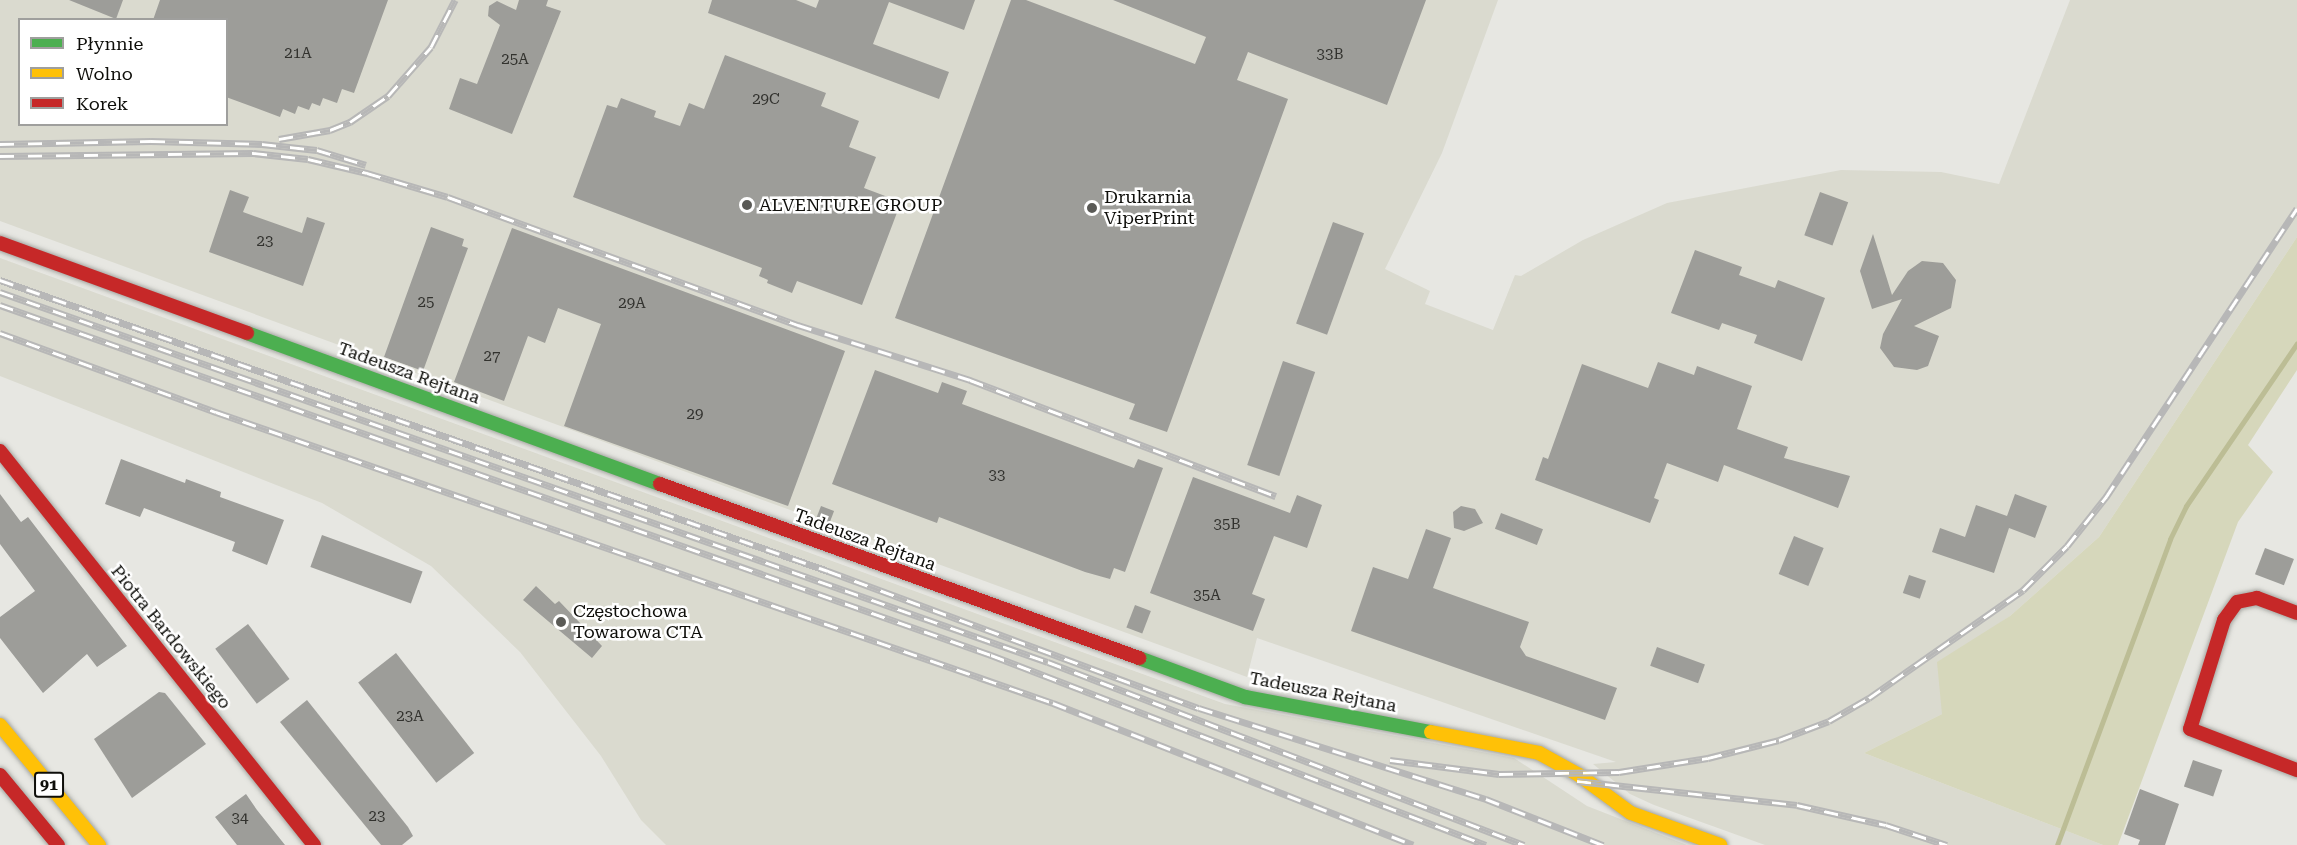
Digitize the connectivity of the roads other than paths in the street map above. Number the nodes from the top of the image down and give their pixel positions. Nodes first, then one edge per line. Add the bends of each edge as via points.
1 (0, 243) edge
2 (0, 451) edge
3 (2297, 614) edge
4 (0, 725) edge
5 (2297, 770) edge
6 (0, 775) edge
7 (58, 845) edge
8 (99, 845) edge
9 (314, 845) edge
10 (1720, 845) edge

1 - 10 street, Tadeusza Rejtana via 1245,697 1539,753 1579,775 1630,813
2 - 9 street, Piotra Bardowskiego
3 - 5 street via 2257,598 2237,602 2223,620 2190,729
4 - 8 street, 91
6 - 7 street, 91

